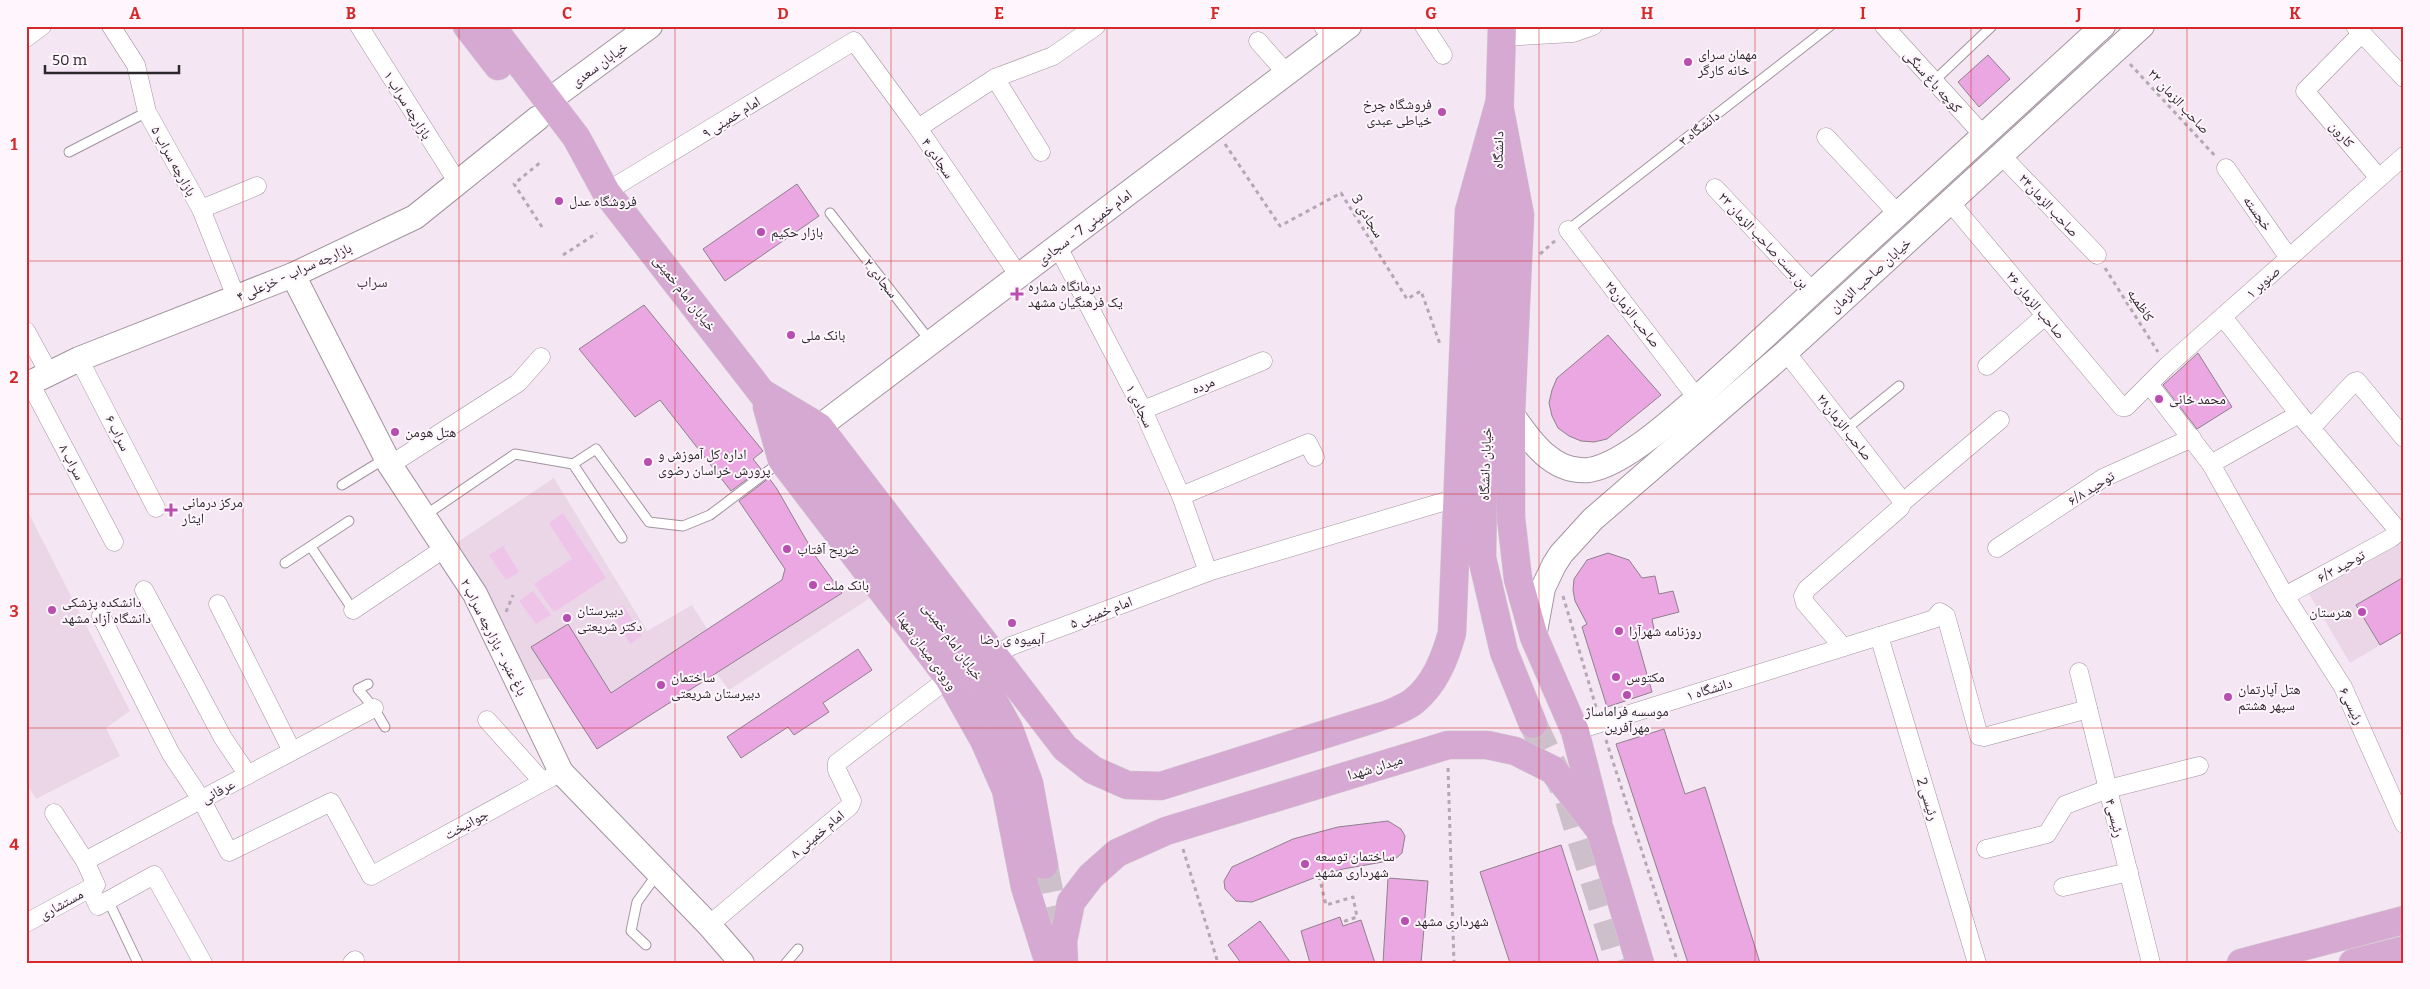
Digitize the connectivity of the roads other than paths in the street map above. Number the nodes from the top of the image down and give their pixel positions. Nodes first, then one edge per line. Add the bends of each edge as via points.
1 (42, 26) edge
2 (111, 26) edge
3 (359, 26) edge
4 (467, 26) edge
5 (491, 26) edge
6 (650, 26) edge
7 (1096, 26) edge
8 (1424, 26) edge
9 (1593, 26) edge
10 (1830, 26) edge
11 (1884, 26) edge
12 (1992, 26) edge
13 (2103, 26) edge
14 (2142, 26) edge
15 (1335, 30) edge
16 (2359, 30) edge
17 (1502, 32) edge
18 (26, 38) edge
19 (854, 41) joint
20 (1258, 41) dead end
21 (1443, 55) dead end
22 (1287, 74) junction
23 (995, 78) junction
24 (2404, 78) edge
25 (1933, 82) junction
26 (1499, 104) junction
27 (543, 110) junction
28 (147, 112) junction
29 (918, 128) junction
30 (1984, 136) junction
31 (1826, 137) dead end
32 (69, 152) dead end
33 (1041, 152) dead end
34 (2001, 155) junction
35 (2404, 156) edge
36 (2226, 168) road end
37 (2379, 178) junction
38 (458, 183) junction
39 (257, 186) dead end
40 (1716, 188) dead end
41 (606, 192) junction
42 (1497, 196) joint
43 (1950, 202) junction
44 (201, 209) junction
45 (830, 213) dead end
46 (1898, 214) junction
47 (1568, 230) joint
48 (1058, 247) junction
49 (2097, 255) road end
50 (2289, 258) junction
51 (293, 275) junction
52 (1019, 276) junction
53 (1813, 292) junction
54 (236, 297) junction
55 (2045, 316) junction
56 (2224, 316) junction
57 (26, 332) edge
58 (931, 342) junction
59 (1786, 352) junction
60 (542, 357) dead end
61 (80, 359) junction
62 (1263, 361) dead end
63 (1987, 366) dead end
64 (35, 380) edge
65 (2149, 384) junction
66 (1899, 386) dead end
67 (1697, 398) junction
68 (2122, 408) joint
69 (1143, 410) junction
70 (1511, 413) junction
71 (2299, 414) junction
72 (2000, 420) dead end
73 (2311, 428) junction
74 (1846, 429) junction
75 (2192, 438) junction
76 (2404, 438) edge
77 (801, 444) junction
78 (1315, 458) dead end
79 (388, 461) junction
80 (574, 464) junction
81 (2211, 464) junction
82 (342, 485) dead end
83 (1181, 496) junction
84 (1456, 498) junction
85 (1903, 502) junction
86 (156, 508) dead end
87 (424, 516) junction
88 (349, 521) dead end
89 (622, 538) dead end
90 (114, 542) dead end
91 (311, 548) junction
92 (445, 548) junction
93 (1997, 548) dead end
94 (286, 563) dead end
95 (1208, 572) junction
96 (144, 590) dead end
97 (2285, 596) junction
98 (218, 604) dead end
99 (353, 610) joint
100 (101, 616) dead end
101 (1879, 636) junction
102 (1534, 637) junction
103 (1843, 647) junction
104 (996, 655) junction
105 (2079, 672) dead end
106 (949, 678) junction
107 (368, 684) dead end
108 (374, 708) junction
109 (2088, 709) junction
110 (488, 720) dead end
111 (1533, 724) tunnel mouth
112 (385, 728) dead end
113 (1575, 731) junction
114 (292, 751) junction
115 (2199, 766) dead end
116 (248, 774) junction
117 (552, 777) junction
118 (2108, 789) junction
119 (202, 799) junction
120 (2400, 802) edge
121 (54, 813) dead end
122 (2404, 824) edge
123 (1600, 830) junction
124 (1986, 849) dead end
125 (85, 861) junction
126 (1044, 865) tunnel mouth
127 (658, 872) junction
128 (2128, 872) junction
129 (93, 886) junction
130 (2063, 887) dead end
131 (108, 900) junction
132 (2404, 920) edge
133 (26, 923) edge
134 (708, 924) junction
135 (646, 945) dead end
136 (798, 949) dead end
137 (2404, 950) edge
138 (138, 963) edge
139 (203, 963) edge
140 (742, 963) edge
141 (786, 963) edge
142 (1049, 963) edge
143 (1064, 963) edge
144 (1640, 963) edge
145 (1977, 963) edge
146 (2151, 963) edge
147 (2241, 963) edge
148 (2353, 963) edge

1 - 18 street
2 - 28 street, بازارچه سراب ۵ via 136,65
3 - 38 street, بازارچه سراب ۱
4 - 27 main road, خیابان امام خمینی
5 - 27 main road, خیابان امام خمینی
6 - 27 street, خیابان سعدی
7 - 23 street via 1054,56
8 - 21 street
9 - 17 street via 1573,33
10 - 47 lane, دانشگاه ۳
11 - 25 street, کوچه باغ سنگی
12 - 25 lane
13 - 30 street
14 - 34 street, خیابان صاحب الزمان
15 - 22 street, امام خمینی 7 - سجادی
16 - 24 street
16 - 37 street, کارون via 2305,91
17 - 26 main road
19 - 29 street, سجادی ۴
19 - 41 street, امام خمینی ۹
20 - 22 street
22 - 48 street, امام خمینی 7 - سجادی
23 - 29 street
23 - 33 street
25 - 30 street, کوچه باغ سنگی
26 - 42 main road, دانشگاه
26 - 70 main road via 1520,215
26 - 84 main road via 1468,211
27 - 38 street, بازارچه سراب - خزعلی ۴
27 - 41 main road, خیابان امام خمینی via 576,137
28 - 32 lane
28 - 44 street, بازارچه سراب ۵
29 - 52 street, سجادی ۴
30 - 46 street
31 - 46 street
34 - 43 street, خیابان صاحب الزمان
34 - 49 street, صاحب الزمان۲۴
35 - 37 street, صنوبر ۱
36 - 50 street, خجسته
37 - 50 street, صنوبر ۱
38 - 51 street, بازارچه سراب - خزعلی ۴ via 415,216
39 - 44 street
40 - 53 street, بن بست صاحب الزمان ۲۳
41 - 77 main road, خیابان امام خمینی
42 - 111 main road, خیابان دانشگاه via 1482,558 1504,652
43 - 55 street, صاحب الزمان ۲۶
43 - 59 street, خیابان صاحب الزمان
44 - 54 street, بازارچه سراب ۵
45 - 58 lane, سجادی ۲
46 - 53 street
47 - 67 street, صاحب الزمان۲۵
48 - 52 street, امام خمینی 7 - سجادی
48 - 69 street, سجادی ۱
50 - 56 street, صنوبر ۱
51 - 54 street, بازارچه سراب - خزعلی ۴
51 - 79 street, باغ عنبر - بازارچه سراب ۲
52 - 58 street, امام خمینی 7 - سجادی
53 - 67 street
54 - 61 street, بازارچه سراب - خزعلی ۴
55 - 63 street
55 - 68 street, صاحب الزمان ۲۶
56 - 65 street, صنوبر ۱
56 - 71 street
57 - 64 street, سراب ۸
58 - 77 street, امام خمینی 7 - سجادی
59 - 74 street, صاحب الزمان۲۸
59 - 102 street, خیابان صاحب الزمان via 1593,519 1561,554 1543,588
60 - 79 street via 518,383
61 - 64 street, بازارچه سراب - خزعلی ۴
61 - 86 street, سراب ۶
62 - 69 street, مرده
64 - 90 street, سراب ۸
65 - 68 street, صنوبر ۱
65 - 75 street, رئیسی۶
66 - 74 lane
67 - 70 street via 1624,456 1606,466 1588,470 1569,468 1547,458
69 - 83 street, سجادی ۱
70 - 102 main road via 1511,518 1518,579
71 - 73 street
71 - 81 street
72 - 85 street
73 - 76 street via 2357,381
73 - 97 street, توحید ۶/۳ via 2396,528 2396,534
74 - 85 street, صاحب الزمان۲۸
75 - 81 street, رئیسی۶
75 - 93 street, توحید ۶/۸ via 2103,478
77 - 80 lane via 710,514 683,526 649,522 596,449
77 - 104 main road
77 - 106 main road, ورودی میدان شهدا
77 - 126 main road, خیابان امام خمینی via 976,670 1009,729 1029,783
78 - 83 street via 1308,443
79 - 82 lane
79 - 87 street, باغ عنبر - بازارچه سراب ۲
80 - 87 lane via 515,454
80 - 89 lane
81 - 97 street, رئیسی۶
83 - 95 street, سجادی ۱
84 - 95 street, امام خمینی ۵
84 - 104 main road via 1456,579 1452,633 1447,651 1436,676 1414,702 1389,714 1161,786 1127,785 1093,770 1065,748
85 - 103 street via 1803,596 1805,603
87 - 92 street, باغ عنبر - بازارچه سراب ۲
88 - 91 lane
91 - 94 lane
91 - 99 lane
92 - 99 street
92 - 117 street, باغ عنبر - بازارچه سراب ۲ via 475,594
95 - 104 street, امام خمینی ۵ via 1011,646
96 - 116 street via 223,738
97 - 120 street, رئیسی۶ via 2344,688
98 - 114 street
100 - 119 street via 171,754
101 - 103 street, دانشگاه ۱
101 - 109 street, دانشگاه ۱ via 1934,619 1940,612 1946,616 1979,736
101 - 145 street, رئیسی 2
102 - 113 main road
103 - 113 street, دانشگاه ۱
105 - 109 street, رئیسی۴
106 - 134 street, امام خمینی ۸ via 837,763 837,770 852,801 850,806
106 - 142 main road, ورودی میدان شهدا via 984,740 1006,790 1025,887
107 - 108 lane via 358,689
108 - 112 lane
108 - 114 street, عرفانی
109 - 118 street, رئیسی۴
110 - 117 street
113 - 123 main road
114 - 116 street, عرفانی
115 - 118 street
116 - 119 street, عرفانی
117 - 119 street, جوانبخت via 371,876 331,802 229,852
117 - 127 street, باغ عنبر - بازارچه سراب ۲
118 - 124 street via 2065,806 2047,834
118 - 128 street, رئیسی۴
119 - 125 street, عرفانی
120 - 122 street, رئیسی۶
121 - 125 street
123 - 143 main road, میدان شهدا via 1553,770 1515,751 1487,745 1448,745 1177,828 1117,852 1091,876 1071,902 1063,941
123 - 144 main road, میدان شهدا
125 - 129 street
127 - 134 street, باغ عنبر - بازارچه سراب ۲
127 - 135 lane via 636,902 631,931
128 - 130 street
128 - 146 street, رئیسی۴
129 - 131 street via 98,906
129 - 133 street, مستشاری
131 - 138 lane
131 - 139 street via 154,875
132 - 147 main road
134 - 140 street, باغ عنبر - بازارچه سراب ۲
136 - 141 lane
137 - 148 main road

